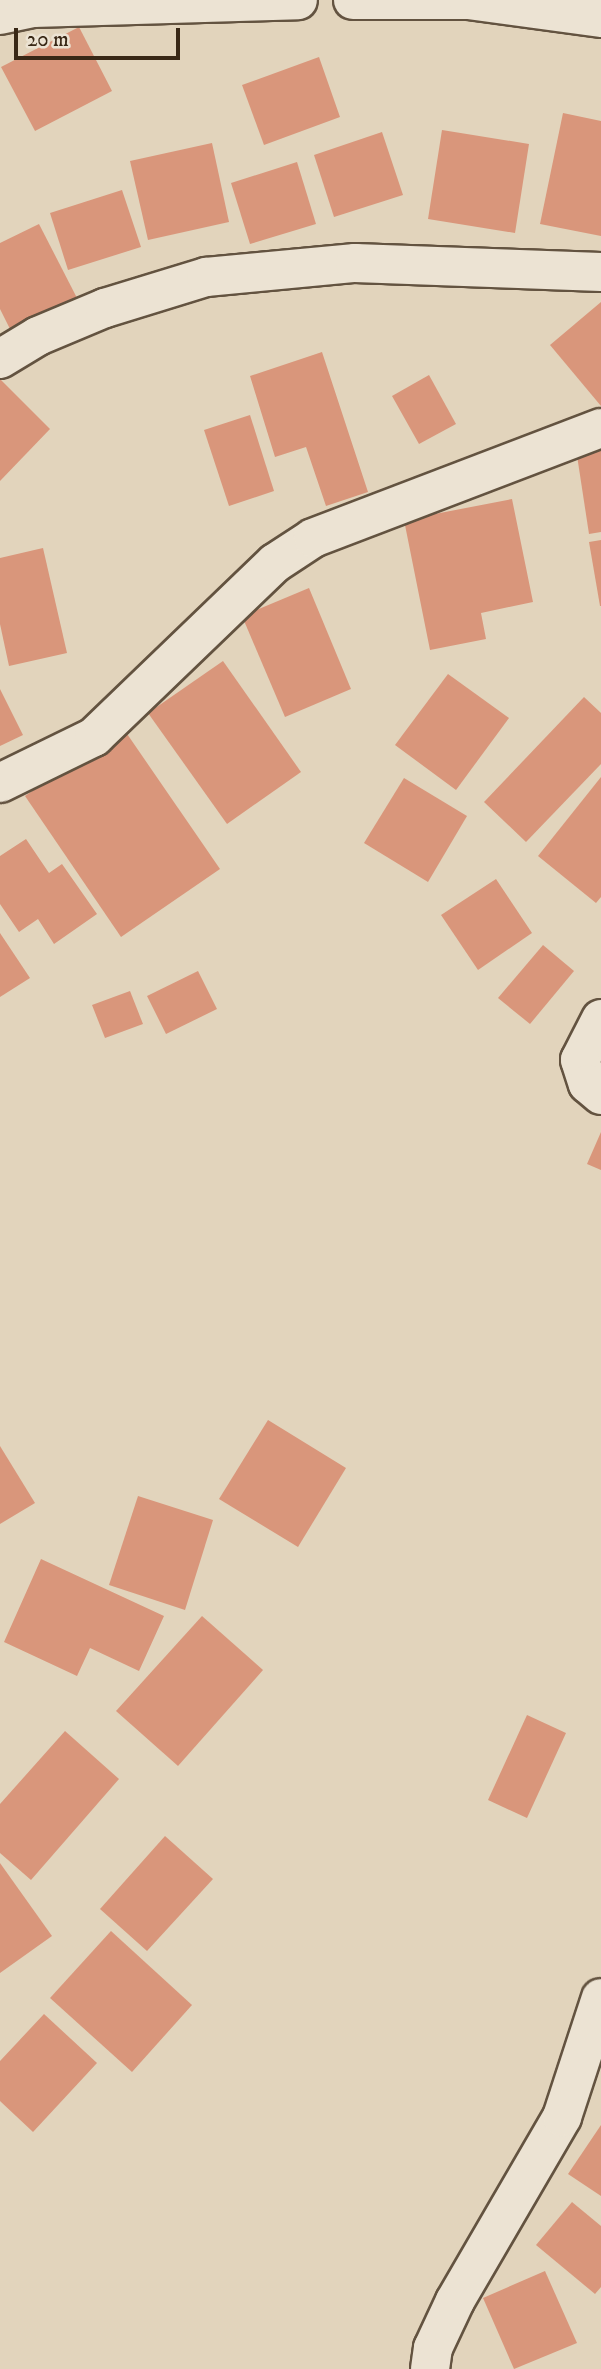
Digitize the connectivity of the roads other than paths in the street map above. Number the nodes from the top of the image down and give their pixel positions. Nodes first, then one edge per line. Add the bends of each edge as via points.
1 (298, 0) edge
2 (354, 0) edge
3 (0, 15) edge
4 (601, 18) edge
5 (601, 272) edge
6 (0, 359) edge
7 (601, 428) edge
8 (0, 783) edge
9 (601, 1019) edge
10 (601, 1095) edge
11 (601, 1998) edge
12 (430, 2369) edge

1 - 3 street via 33,8
2 - 4 street via 468,0
5 - 6 street via 355,263 206,277 105,308 38,336
7 - 8 street via 313,538 275,563 94,737
9 - 10 street via 580,1060 588,1084
11 - 12 street via 562,2117 455,2301 433,2348

